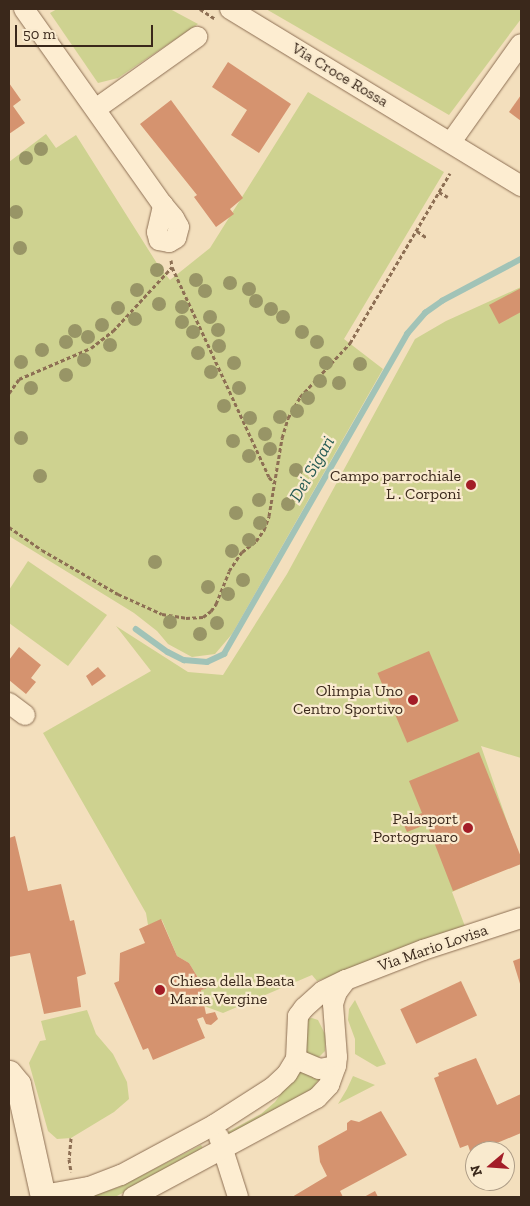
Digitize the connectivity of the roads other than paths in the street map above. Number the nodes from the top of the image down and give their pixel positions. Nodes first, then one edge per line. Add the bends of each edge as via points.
1 (24, 9) edge
2 (230, 9) edge
3 (197, 37) dead end
4 (521, 44) edge
5 (96, 108) junction
6 (451, 142) junction
7 (521, 186) edge
8 (169, 242) road end
9 (9, 703) edge
10 (25, 715) dead end
11 (521, 918) edge
12 (346, 980) junction
13 (296, 1058) junction
14 (336, 1066) junction
15 (9, 1073) edge
16 (214, 1125) junction
17 (225, 1150) junction
18 (43, 1196) edge
19 (133, 1197) edge
20 (238, 1197) edge

1 - 5 street
2 - 6 street, Via Croce Rossa
3 - 5 street
4 - 6 street
5 - 8 street via 163,205 157,232 159,240
6 - 7 street, Via Croce Rossa
9 - 10 street
11 - 12 street, Via Mario Lovisa via 423,950
12 - 13 street, Via Mario Lovisa via 323,991 298,1016
12 - 14 street via 333,1004
13 - 14 street via 319,1069
13 - 16 street via 273,1087
14 - 17 street via 329,1085 317,1098
15 - 18 street via 18,1084
16 - 17 street
16 - 18 street via 105,1182
17 - 19 street
17 - 20 street

